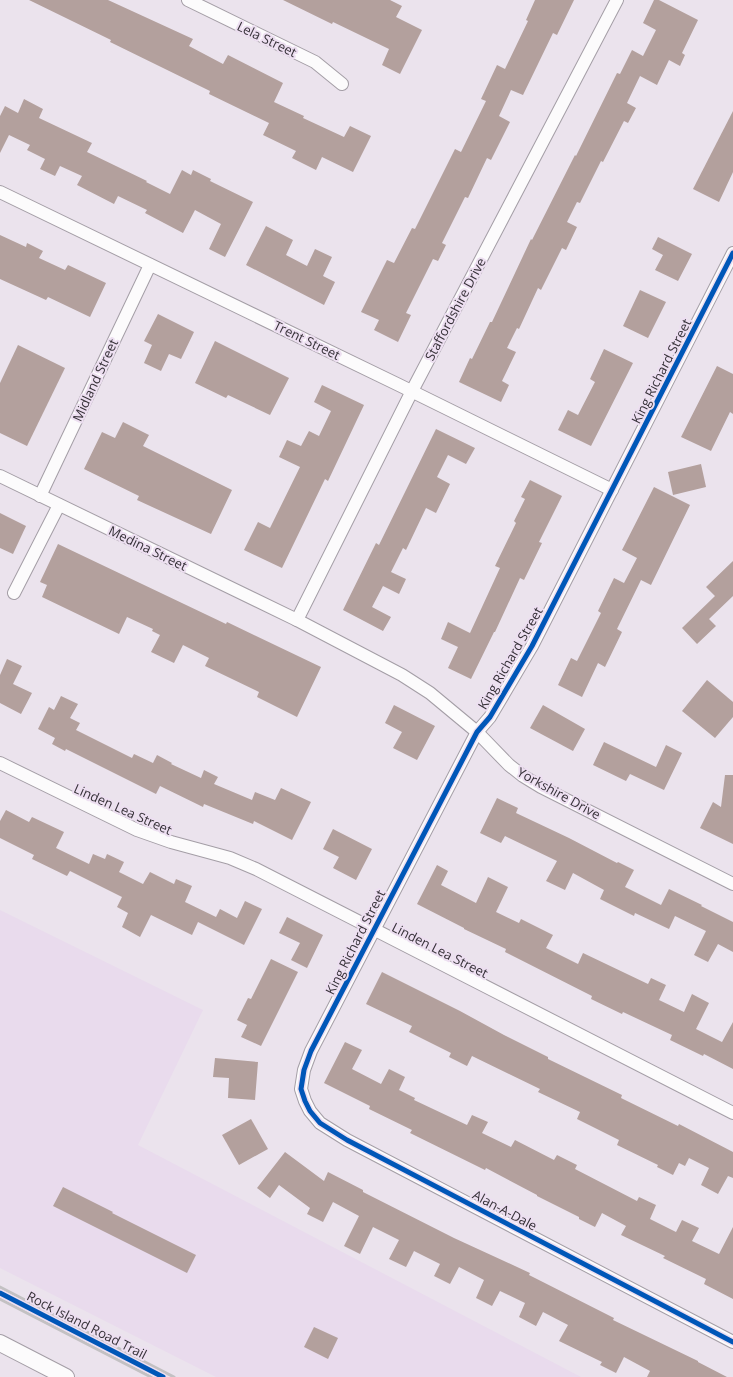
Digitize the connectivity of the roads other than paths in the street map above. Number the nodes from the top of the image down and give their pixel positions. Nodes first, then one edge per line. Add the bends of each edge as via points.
1 (188, 0) edge
2 (617, 0) edge
3 (342, 84) dead end
4 (0, 192) edge
5 (733, 253) edge
6 (150, 265) junction
7 (412, 391) junction
8 (0, 476) edge
9 (612, 490) junction
10 (40, 496) junction
11 (59, 505) junction
12 (14, 593) dead end
13 (297, 620) junction
14 (477, 732) junction
15 (0, 763) edge
16 (733, 884) edge
17 (374, 929) junction
18 (304, 1070) joint
19 (733, 1113) edge
20 (733, 1342) edge
21 (0, 1343) edge
22 (66, 1377) edge

1 - 3 street, Lela Street via 315,62
2 - 7 street, Staffordshire Drive
4 - 6 street, Trent Street
5 - 9 street, King Richard Street
6 - 7 street, Trent Street
6 - 10 street, Midland Street
7 - 9 street, Trent Street
7 - 13 street, Staffordshire Drive
8 - 10 street, Medina Street
9 - 14 street, King Richard Street via 532,646 490,717
10 - 11 street, Medina Street
11 - 12 street
11 - 13 street, Medina Street
13 - 14 street, Yorkshire Drive via 402,675 430,693
14 - 16 street, Yorkshire Drive via 510,765 541,787
14 - 17 street, King Richard Street
15 - 17 street, Linden Lea Street via 137,830 230,858 256,869
17 - 18 street, King Richard Street via 311,1051
17 - 19 street, Linden Lea Street
18 - 20 street, Alan-A-Dale via 301,1089 310,1112 320,1123 334,1132
21 - 22 main road

